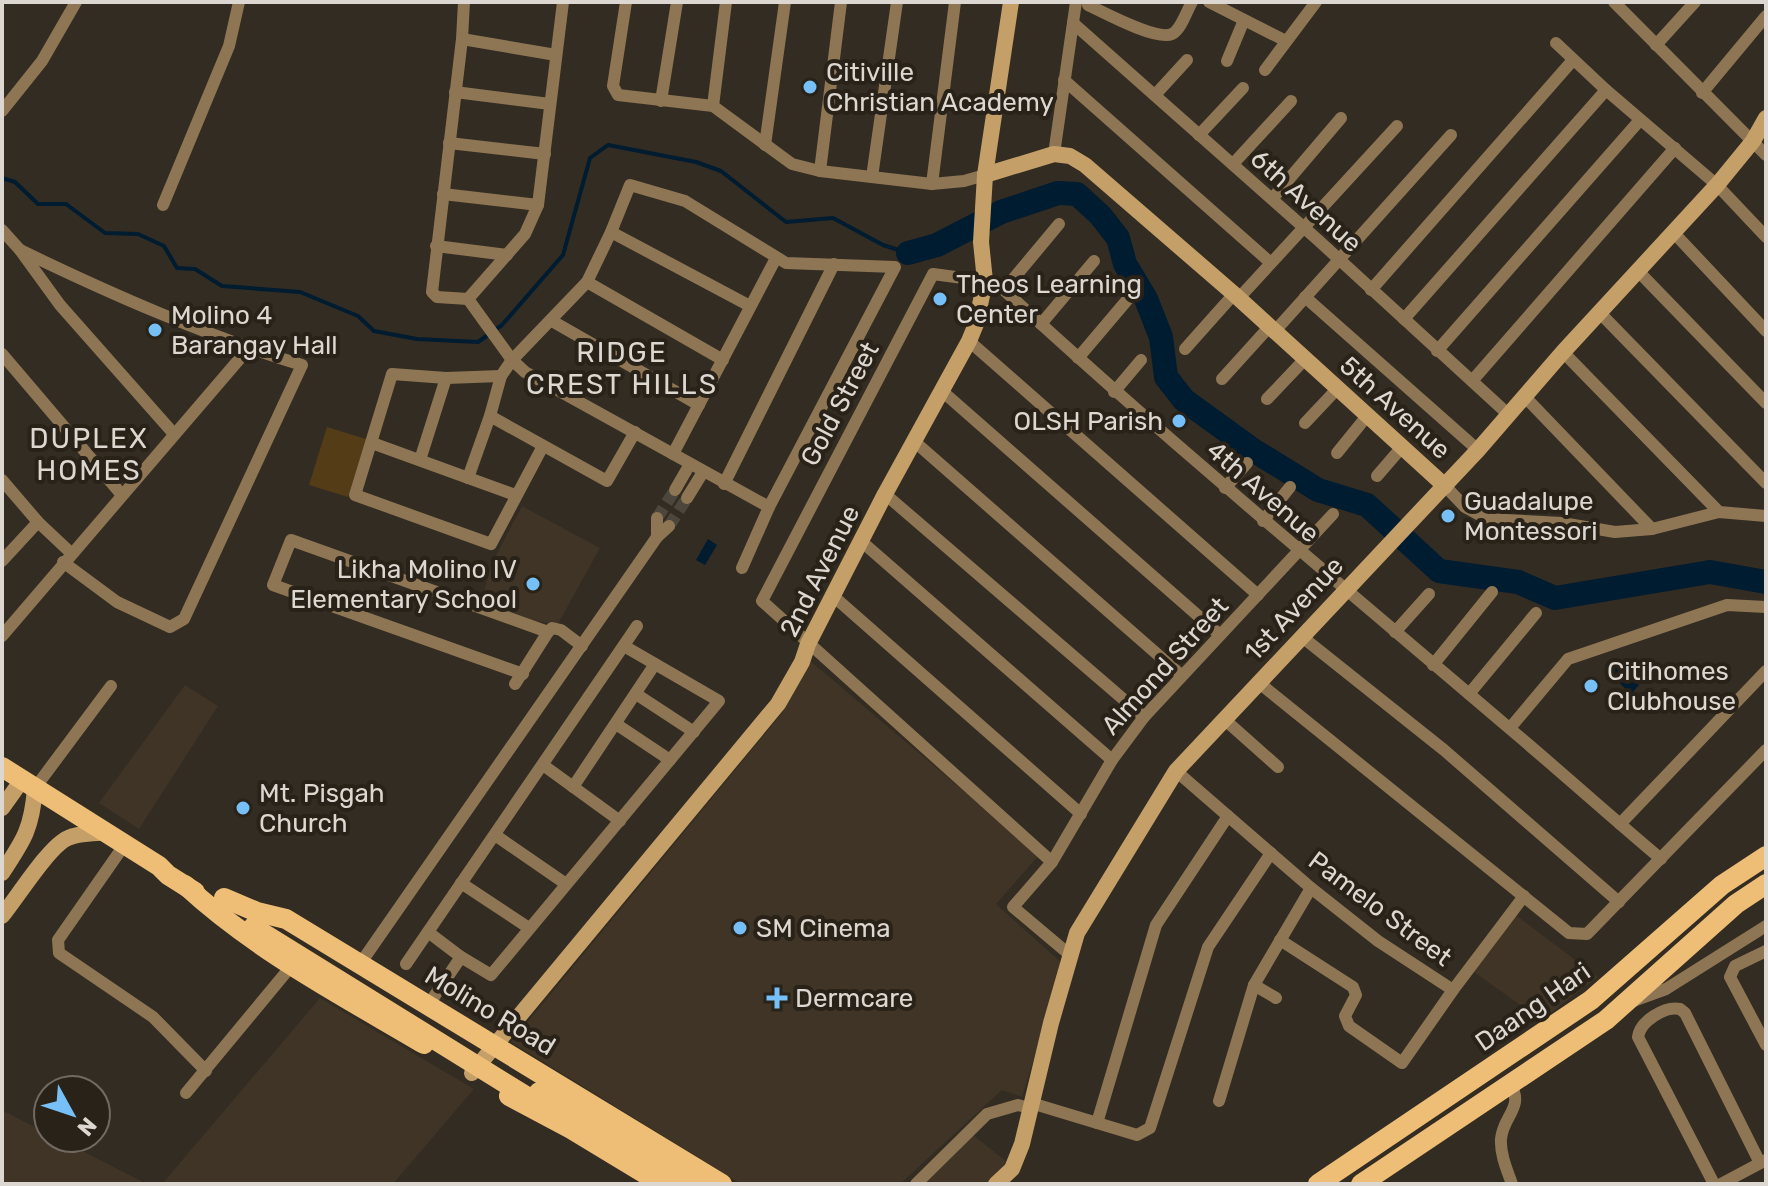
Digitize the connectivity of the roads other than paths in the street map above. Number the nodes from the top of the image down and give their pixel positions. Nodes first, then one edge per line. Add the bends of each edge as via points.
1 (76, 2) edge
2 (239, 2) edge
3 (464, 2) edge
4 (563, 2) edge
5 (626, 2) edge
6 (677, 2) edge
7 (726, 2) edge
8 (785, 2) edge
9 (841, 2) edge
10 (897, 2) edge
11 (955, 2) edge
12 (1011, 2) edge
13 (1192, 2) edge
14 (1209, 2) edge
15 (1316, 2) edge
16 (1695, 2) edge
17 (1082, 3) edge
18 (1616, 3) edge
19 (1766, 16) edge
20 (1244, 20) junction
21 (1073, 23) junction
22 (462, 39) junction
23 (1286, 41) junction
24 (1556, 43) dead end
25 (1656, 45) junction
26 (556, 55) junction
27 (1187, 60) dead end
28 (1573, 60) junction
29 (1227, 61) dead end
30 (1265, 70) dead end
31 (1064, 80) junction
32 (1243, 88) dead end
33 (1606, 90) junction
34 (455, 92) junction
35 (1702, 93) junction
36 (1155, 95) junction
37 (661, 101) junction
38 (1291, 101) dead end
39 (550, 104) junction
40 (713, 106) junction
41 (2, 111) edge
42 (1341, 118) dead end
43 (1766, 118) edge
44 (1640, 120) junction
45 (1397, 126) dead end
46 (1199, 135) junction
47 (1451, 135) dead end
48 (1753, 141) junction
49 (449, 143) junction
50 (765, 145) junction
51 (1675, 148) junction
52 (545, 154) junction
53 (1054, 154) junction
54 (1766, 155) edge
55 (1233, 164) junction
56 (820, 171) junction
57 (872, 177) junction
58 (984, 180) junction
59 (932, 184) junction
60 (1717, 185) junction
61 (443, 194) junction
62 (1272, 199) junction
63 (163, 205) dead end
64 (538, 205) junction
65 (1059, 224) dead end
66 (1304, 227) junction
67 (2, 230) edge
68 (611, 232) junction
69 (1674, 233) junction
70 (1766, 237) edge
71 (436, 246) junction
72 (20, 250) junction
73 (507, 255) junction
74 (776, 258) junction
75 (1339, 260) junction
76 (1094, 261) dead end
77 (1271, 263) junction
78 (834, 264) junction
79 (1638, 271) junction
80 (985, 281) junction
81 (587, 282) junction
82 (1004, 290) junction
83 (1371, 290) junction
84 (1237, 296) junction
85 (1305, 297) junction
86 (468, 299) junction
87 (1128, 299) dead end
88 (750, 306) junction
89 (1600, 313) junction
90 (1404, 319) junction
91 (552, 321) junction
92 (1041, 324) junction
93 (1272, 329) junction
94 (1766, 331) edge
95 (969, 341) junction
96 (248, 349) junction
97 (1185, 349) dead end
98 (1437, 351) junction
99 (1563, 352) junction
100 (2, 354) edge
101 (1078, 358) junction
102 (1305, 359) junction
103 (512, 360) junction
104 (723, 360) junction
105 (1141, 360) dead end
106 (501, 376) junction
107 (446, 378) junction
108 (1222, 379) dead end
109 (1472, 381) junction
110 (1337, 389) junction
111 (942, 391) junction
112 (1114, 392) junction
113 (1525, 397) junction
114 (1267, 399) dead end
115 (1766, 403) edge
116 (699, 405) junction
117 (1509, 415) junction
118 (490, 416) junction
119 (1367, 416) junction
120 (1305, 423) dead end
121 (635, 432) junction
122 (174, 434) junction
123 (915, 442) junction
124 (372, 443) junction
125 (543, 446) junction
126 (1402, 447) junction
127 (1478, 450) junction
128 (1337, 453) dead end
129 (673, 454) junction
130 (420, 460) junction
131 (1247, 463) dead end
132 (690, 464) junction
133 (703, 472) junction
134 (1377, 476) dead end
135 (468, 478) junction
136 (2, 480) edge
137 (1766, 483) edge
138 (724, 484) junction
139 (1445, 486) junction
140 (1290, 487) dead end
141 (1225, 488) junction
142 (675, 490) tunnel mouth
143 (885, 494) junction
144 (122, 495) junction
145 (515, 495) junction
146 (687, 498) tunnel mouth
147 (769, 507) junction
148 (1719, 512) junction
149 (1333, 514) dead end
150 (1766, 516) edge
151 (657, 518) tunnel mouth
152 (1263, 521) junction
153 (38, 522) junction
154 (669, 526) tunnel mouth
155 (1652, 529) junction
156 (657, 537) junction
157 (861, 541) junction
158 (1299, 551) junction
159 (67, 558) junction
160 (2, 561) edge
161 (742, 568) dead end
162 (1345, 590) junction
163 (1492, 592) dead end
164 (1429, 594) dead end
165 (832, 595) junction
166 (1258, 595) junction
167 (1766, 607) edge
168 (1536, 613) dead end
169 (637, 626) dead end
170 (548, 632) junction
171 (1395, 632) junction
172 (1220, 635) junction
173 (2, 636) edge
174 (1301, 636) junction
175 (808, 644) junction
176 (582, 646) junction
177 (624, 646) junction
178 (655, 664) junction
179 (1433, 665) junction
180 (1766, 671) edge
181 (1181, 675) junction
182 (1258, 682) junction
183 (111, 686) dead end
184 (636, 694) junction
185 (1469, 694) junction
186 (1144, 717) junction
187 (1224, 719) junction
188 (616, 724) junction
189 (1510, 728) junction
190 (694, 732) junction
191 (1766, 750) edge
192 (670, 760) junction
193 (1112, 760) junction
194 (543, 765) junction
195 (2, 767) edge
196 (1278, 767) dead end
197 (1176, 771) junction
198 (29, 784) junction
199 (573, 787) junction
200 (2, 808) edge
201 (1081, 814) junction
202 (1228, 816) junction
203 (620, 821) junction
204 (1620, 824) junction
205 (105, 832) junction
206 (495, 835) junction
207 (125, 844) junction
208 (1271, 853) junction
209 (1766, 856) edge
210 (1661, 859) junction
211 (1052, 862) junction
212 (159, 866) junction
213 (2, 873) edge
214 (461, 883) junction
215 (566, 884) junction
216 (1766, 884) edge
217 (185, 885) junction
218 (1311, 888) junction
219 (1524, 896) junction
220 (224, 898) junction
221 (1619, 902) junction
222 (2, 916) edge
223 (256, 923) junction
224 (1766, 926) edge
225 (529, 928) junction
226 (428, 932) junction
227 (1280, 940) junction
228 (1766, 951) edge
229 (1070, 955) junction
230 (461, 957) junction
231 (293, 964) junction
232 (360, 964) junction
233 (406, 964) dead end
234 (1254, 985) junction
235 (1609, 985) junction
236 (1453, 990) junction
237 (1276, 998) dead end
238 (1627, 1002) junction
239 (429, 1004) junction
240 (494, 1044) junction
241 (1766, 1045) edge
242 (206, 1071) junction
243 (472, 1073) junction
244 (1510, 1083) junction
245 (1460, 1090) junction
246 (186, 1093) dead end
247 (1219, 1101) dead end
248 (1030, 1106) junction
249 (1472, 1109) junction
250 (1097, 1123) junction
251 (1362, 1157) junction
252 (1763, 1161) edge
253 (1367, 1179) edge
254 (662, 1184) edge
255 (674, 1184) edge
256 (692, 1184) edge
257 (722, 1184) edge
258 (916, 1184) edge
259 (996, 1184) edge
260 (1318, 1184) edge
261 (1512, 1184) edge
262 (1714, 1184) edge
263 (1721, 1184) edge

1 - 41 street via 42,61
2 - 63 street via 229,46
3 - 22 street
4 - 26 street
5 - 37 street via 614,91
6 - 37 street
7 - 40 street
8 - 50 street
9 - 56 street
10 - 57 street
11 - 59 street
12 - 58 street, 2nd Avenue
13 - 17 street via 1176,32 1168,35 1131,26
14 - 20 street
15 - 23 street
16 - 25 street
17 - 21 street
18 - 25 street
19 - 35 street
20 - 23 street
20 - 29 street
21 - 31 street
21 - 36 street, 6th Avenue
22 - 26 street
22 - 34 street
23 - 30 street
24 - 28 street
25 - 35 street
26 - 39 street
27 - 36 street
28 - 33 street
28 - 83 street
31 - 53 street
31 - 77 street
32 - 46 street
33 - 44 street
33 - 90 street
34 - 39 street
34 - 49 street
35 - 48 street
36 - 46 street, 6th Avenue
37 - 40 street
38 - 55 street
39 - 52 street
40 - 50 street
42 - 62 street
43 - 48 street, 1st Avenue
44 - 51 street
44 - 98 street
45 - 66 street
46 - 55 street, 6th Avenue
47 - 75 street
48 - 54 street
48 - 60 street, 1st Avenue
49 - 52 street
49 - 61 street
50 - 56 street via 792,164
51 - 60 street
51 - 109 street
52 - 64 street
53 - 58 street
53 - 84 street, 5th Avenue via 1085,165
55 - 62 street, 6th Avenue
56 - 57 street
57 - 59 street
58 - 59 street
58 - 80 street, 2nd Avenue
60 - 69 street, 1st Avenue
60 - 70 street
61 - 64 street
61 - 71 street
62 - 66 street, 6th Avenue
64 - 73 street via 525,234
65 - 82 street
66 - 75 street, 6th Avenue
66 - 77 street
67 - 72 street
68 - 74 street via 630,185 685,201
68 - 81 street
68 - 88 street
69 - 79 street, 1st Avenue
69 - 94 street
71 - 73 street
71 - 86 street via 433,294
72 - 96 street via 99,289
72 - 122 street via 60,305
73 - 86 street
74 - 78 street
74 - 88 street
75 - 83 street, 6th Avenue
75 - 85 street
76 - 92 street
77 - 84 street
78 - 138 street
78 - 147 street via 895,267
79 - 89 street, 1st Avenue
79 - 115 street
80 - 82 street, 4th Avenue
80 - 95 street, 2nd Avenue
80 - 175 street, Gold Street via 933,274 762,601
81 - 91 street
81 - 104 street
82 - 92 street, 4th Avenue
83 - 90 street, 6th Avenue
84 - 93 street, 5th Avenue
84 - 97 street
85 - 93 street
85 - 127 street
86 - 103 street
87 - 101 street
88 - 104 street
89 - 99 street, 1st Avenue
89 - 137 street
90 - 98 street, 6th Avenue
91 - 103 street
91 - 116 street
92 - 101 street, 4th Avenue
93 - 102 street, 5th Avenue
93 - 108 street
95 - 111 street, 2nd Avenue
95 - 166 street
96 - 122 street
96 - 159 street via 302,365 184,619 170,627 117,602
98 - 109 street, 6th Avenue
99 - 113 street, 1st Avenue
99 - 148 street
100 - 144 street
101 - 112 street, 4th Avenue
102 - 110 street, 5th Avenue
102 - 114 street
103 - 106 street
103 - 121 street
104 - 116 street
105 - 112 street
106 - 107 street
106 - 118 street
107 - 124 street via 392,374
107 - 130 street
109 - 117 street, 6th Avenue
110 - 119 street, 5th Avenue
110 - 120 street
111 - 123 street, 2nd Avenue
111 - 172 street
112 - 141 street, 4th Avenue
113 - 117 street, 1st Avenue
113 - 155 street
116 - 129 street
117 - 127 street, 1st Avenue
118 - 125 street
118 - 135 street
119 - 126 street, 5th Avenue
119 - 128 street
121 - 125 street via 607,481
121 - 129 street
122 - 144 street
123 - 143 street, 2nd Avenue
123 - 181 street
124 - 130 street
124 - 145 street via 355,495 491,544
125 - 145 street
126 - 134 street
126 - 139 street, 5th Avenue
127 - 139 street, 1st Avenue
129 - 132 street
130 - 135 street
131 - 141 street
132 - 133 street
132 - 142 street
133 - 138 street
133 - 146 street
135 - 145 street
136 - 153 street
138 - 147 street
139 - 155 street, 5th Avenue via 1465,507 1487,519 1615,532
139 - 162 street, 1st Avenue
140 - 152 street
141 - 152 street, 4th Avenue
143 - 157 street, 2nd Avenue
143 - 186 street
144 - 159 street
147 - 161 street
148 - 150 street, 5th Avenue
148 - 155 street, 5th Avenue
149 - 158 street, Almond Street
151 - 156 street
152 - 158 street, 4th Avenue
153 - 159 street
153 - 160 street
154 - 156 street
156 - 176 street
157 - 165 street, 2nd Avenue
157 - 193 street
158 - 162 street, 4th Avenue
158 - 166 street, Almond Street
159 - 173 street
162 - 171 street, 4th Avenue
162 - 174 street, 1st Avenue
163 - 179 street
164 - 171 street
165 - 175 street, 2nd Avenue
165 - 201 street
166 - 172 street, Almond Street
167 - 189 street via 1727,605 1568,659
168 - 185 street
169 - 177 street
170 - 170 street via 291,540 273,585 519,679
170 - 176 street via 561,630
171 - 179 street, 4th Avenue
172 - 181 street, Almond Street
174 - 182 street, 1st Avenue
174 - 221 street via 1444,750
175 - 211 street
175 - 240 street, 2nd Avenue via 778,704
176 - 232 street
177 - 178 street
177 - 194 street
178 - 184 street
178 - 190 street via 719,701
179 - 185 street, 4th Avenue
180 - 204 street
181 - 186 street, Almond Street
182 - 187 street, 1st Avenue
182 - 219 street
183 - 198 street
184 - 188 street
184 - 190 street
185 - 189 street, 4th Avenue
186 - 193 street, Almond Street
187 - 196 street
187 - 197 street, 1st Avenue
188 - 192 street
188 - 199 street
189 - 204 street, 4th Avenue
190 - 192 street
191 - 210 street
192 - 203 street
193 - 201 street, Almond Street
194 - 199 street
194 - 206 street
195 - 198 main road, Molino Road
197 - 202 street, Pamelo Street
197 - 229 street, 1st Avenue via 1077,933
198 - 200 street
198 - 205 main road, Molino Road
198 - 213 street via 33,814 28,832
199 - 203 street
201 - 211 street, Almond Street
202 - 208 street, Pamelo Street
202 - 250 street via 1156,925
203 - 215 street
204 - 210 street, 4th Avenue
205 - 207 main road, Molino Road
205 - 222 street via 63,840
206 - 214 street
206 - 215 street
207 - 212 main road, Molino Road
207 - 242 street via 58,940 59,953 153,1017
208 - 218 street, Pamelo Street
208 - 250 street via 1208,947 1150,1128 1137,1135
209 - 235 main road, Daang Hari via 1722,885
210 - 221 street
211 - 229 street, Almond Street via 1013,907
212 - 217 main road, Molino Road
212 - 220 main road, Molino Road via 173,867
214 - 225 street
214 - 226 street
215 - 225 street
216 - 238 main road, Daang Hari
217 - 223 main road, Molino Road
217 - 231 main road, Molino Road via 215,913
218 - 227 street
218 - 236 street, Pamelo Street
219 - 221 street via 1569,933 1587,934
219 - 236 street
220 - 223 main road, Molino Road
220 - 232 main road, Molino Road via 286,919
223 - 255 main road, Molino Road, bridge
223 - 256 main road, Molino Road
224 - 238 street via 1666,989
225 - 230 street via 491,975
226 - 230 street
226 - 233 street
227 - 234 street
227 - 236 street, Pamelo Street via 1353,987 1356,995 1345,1016 1349,1026 1402,1063
228 - 241 street via 1735,966 1730,977
229 - 248 street, 1st Avenue
230 - 239 street
231 - 242 street
231 - 243 main road, Molino Road
232 - 239 main road, Molino Road
234 - 237 street
234 - 247 street
235 - 238 main road
235 - 245 main road, Daang Hari
238 - 244 main road, Daang Hari
239 - 240 main road, Molino Road
240 - 243 street, 2nd Avenue
240 - 257 main road, Molino Road
242 - 246 street
243 - 254 main road, Molino Road
244 - 249 main road, Daang Hari
244 - 261 street via 1516,1103 1501,1136 1501,1149
245 - 249 main road
245 - 251 main road, Daang Hari
248 - 250 street
248 - 258 street via 987,1114
248 - 259 street, 1st Avenue via 1012,1169
249 - 253 main road, Daang Hari
251 - 253 main road
251 - 260 main road, Daang Hari
252 - 262 street via 1685,1013 1668,1008 1645,1023 1638,1037
252 - 263 street

